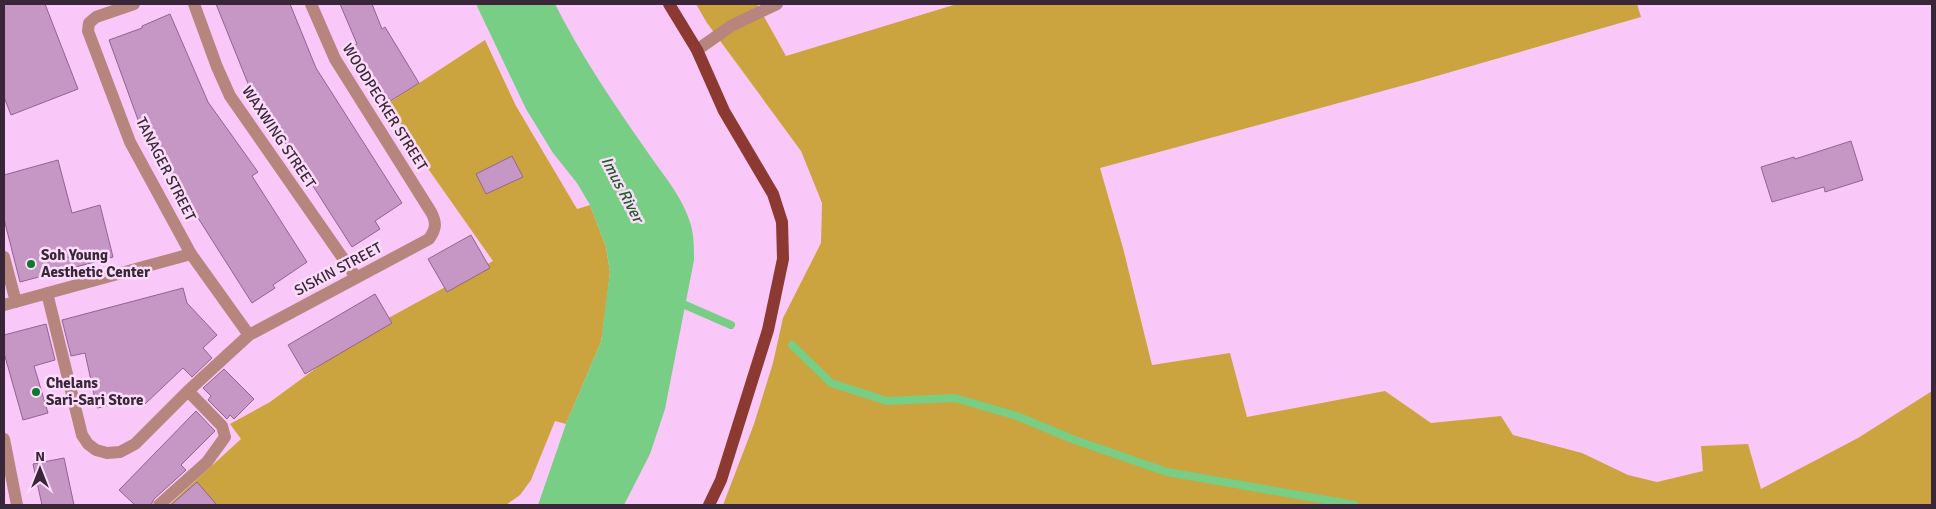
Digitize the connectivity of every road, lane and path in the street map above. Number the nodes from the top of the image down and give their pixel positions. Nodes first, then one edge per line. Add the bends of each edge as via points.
1 (134, 4) edge
2 (194, 4) edge
3 (311, 4) edge
4 (670, 4) edge
5 (776, 4) edge
6 (697, 50) junction
7 (436, 226) joint
8 (191, 254) junction
9 (4, 257) edge
10 (356, 277) junction
11 (47, 293) junction
12 (10, 303) edge
13 (249, 335) junction
14 (188, 391) junction
15 (4, 439) edge
16 (17, 505) edge
17 (159, 505) edge
18 (709, 505) edge

1 - 8 street, TANAGER STREET via 96,17 89,23 88,31 130,142
2 - 10 street, WAXWING STREET via 230,96
3 - 7 street, WOODPECKER STREET via 335,59 431,212
4 - 6 main road
5 - 6 street via 731,26
6 - 18 main road via 724,110 773,194 782,222 783,259 768,330 721,480
7 - 10 street, SISKIN STREET via 429,240
8 - 11 street
8 - 13 street, TANAGER STREET
9 - 12 street
10 - 13 street, SISKIN STREET
11 - 12 street
11 - 14 street, SISKIN STREET via 82,435 96,450 120,452 135,444
13 - 14 street, SISKIN STREET
14 - 17 street via 222,426 225,437 207,462
15 - 16 street

